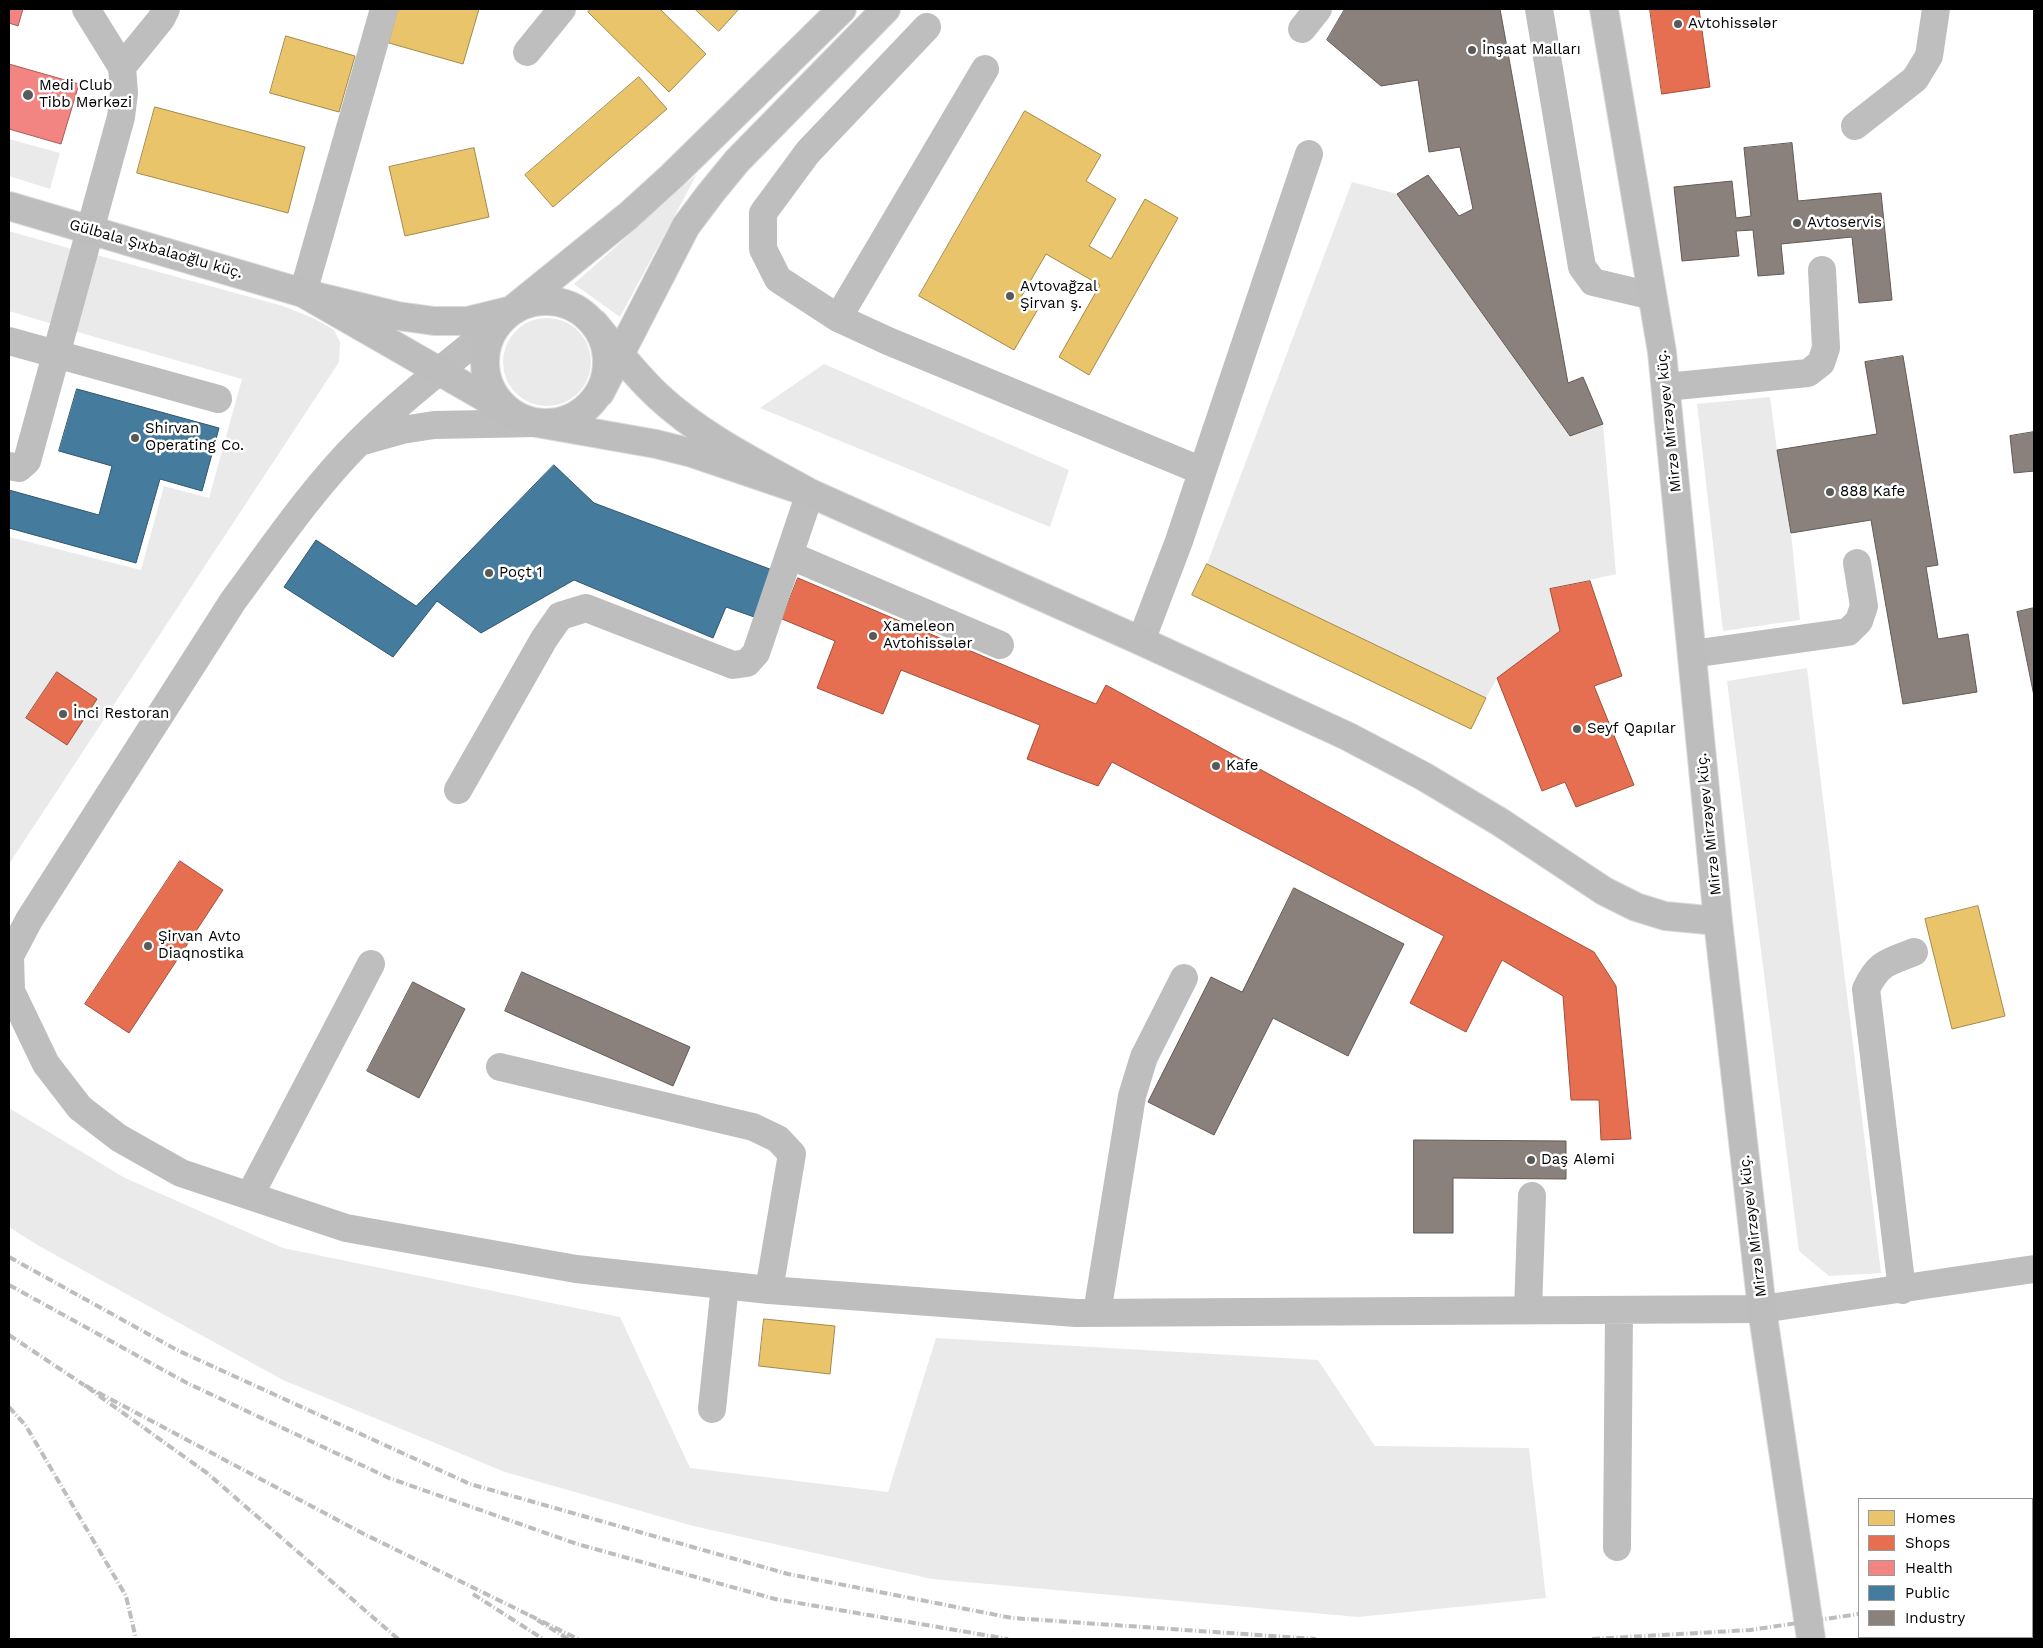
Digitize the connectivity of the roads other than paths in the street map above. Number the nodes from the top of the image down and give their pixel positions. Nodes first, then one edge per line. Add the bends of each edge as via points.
1 (86, 9) edge
2 (166, 9) edge
3 (384, 9) edge
4 (562, 9) edge
5 (842, 9) edge
6 (886, 9) edge
7 (1539, 9) edge
8 (1604, 9) edge
9 (1936, 9) edge
10 (927, 27) dead end
11 (526, 52) dead end
12 (122, 67) junction
13 (985, 69) dead end
14 (1855, 126) dead end
15 (1309, 154) dead end
16 (9, 206) edge
17 (90, 230) junction
18 (1822, 270) dead end
19 (303, 293) junction
20 (1652, 296) junction
21 (505, 316) junction
22 (838, 318) junction
23 (596, 324) junction
24 (9, 341) edge
25 (57, 354) junction
26 (620, 354) junction
27 (440, 371) junction
28 (1666, 387) junction
29 (600, 393) junction
30 (218, 399) dead end
31 (528, 420) junction
32 (359, 442) junction
33 (9, 466) edge
34 (1202, 471) junction
35 (810, 493) junction
36 (788, 556) junction
37 (1857, 564) dead end
38 (1141, 641) junction
39 (1000, 644) dead end
40 (1692, 654) junction
41 (458, 790) dead end
42 (1718, 920) junction
43 (1914, 952) dead end
44 (9, 956) edge
45 (371, 964) dead end
46 (1184, 978) dead end
47 (500, 1067) dead end
48 (250, 1195) junction
49 (1532, 1196) dead end
50 (2034, 1268) edge
51 (724, 1285) junction
52 (769, 1290) junction
53 (1902, 1290) junction
54 (1762, 1309) junction
55 (1528, 1310) junction
56 (1619, 1310) junction
57 (1097, 1313) junction
58 (712, 1409) dead end
59 (1617, 1547) dead end
60 (1811, 1639) edge

1 - 12 street
2 - 12 street
3 - 19 street
4 - 11 street
5 - 21 main road via 672,176
6 - 26 main road via 710,194 686,226
7 - 20 street via 1582,266 1593,282
8 - 20 main road, Mirzə Mirzəyev küç.
9 - 14 street via 1929,56 1915,79
10 - 22 street via 808,152 763,213 763,249 778,279
12 - 17 street via 124,93 121,116
13 - 22 street
15 - 34 street
16 - 17 main road, Gülbala Şıxbalaoğlu küç.
17 - 19 main road, Gülbala Şıxbalaoğlu küç.
17 - 25 street
18 - 28 street via 1826,348 1821,363 1808,373
19 - 21 main road via 398,316 434,321
19 - 27 main road
20 - 28 main road, Mirzə Mirzəyev küç.
21 - 23 main road via 529,302 547,300 565,303 582,311
21 - 27 street
21 - 31 main road via 489,338 486,374 493,392 504,406
22 - 34 street
23 - 26 main road
23 - 29 main road via 608,358
24 - 25 street
25 - 30 street
25 - 33 street via 27,461 20,468
26 - 29 main road
26 - 35 main road via 660,397 700,428
27 - 31 main road
27 - 32 street
28 - 40 main road, Mirzə Mirzəyev küç.
29 - 31 main road via 573,417 555,422
31 - 32 street via 434,425
31 - 35 main road via 692,453
32 - 44 street via 329,475 233,601
34 - 38 street
35 - 36 street
35 - 38 main road
36 - 39 street
36 - 41 street via 756,653 748,663 733,665 586,608 560,616
37 - 40 street via 1864,606 1859,621 1848,632
38 - 42 main road via 1347,736 1423,776 1604,891 1636,907 1665,916
40 - 42 main road, Mirzə Mirzəyev küç.
42 - 54 main road, Mirzə Mirzəyev küç.
43 - 53 street via 1886,963 1874,973 1866,989
44 - 48 street via 11,991 46,1064 80,1108 119,1138 181,1173
45 - 48 street
46 - 57 street via 1144,1057 1132,1096
47 - 52 street via 753,1127 778,1139 792,1154
48 - 51 street via 346,1228 576,1269
49 - 55 street
50 - 53 street
51 - 52 street
51 - 58 street
52 - 57 street
53 - 54 street
54 - 56 street
54 - 60 main road, Mirzə Mirzəyev küç.
55 - 56 street
55 - 57 street
56 - 59 street

